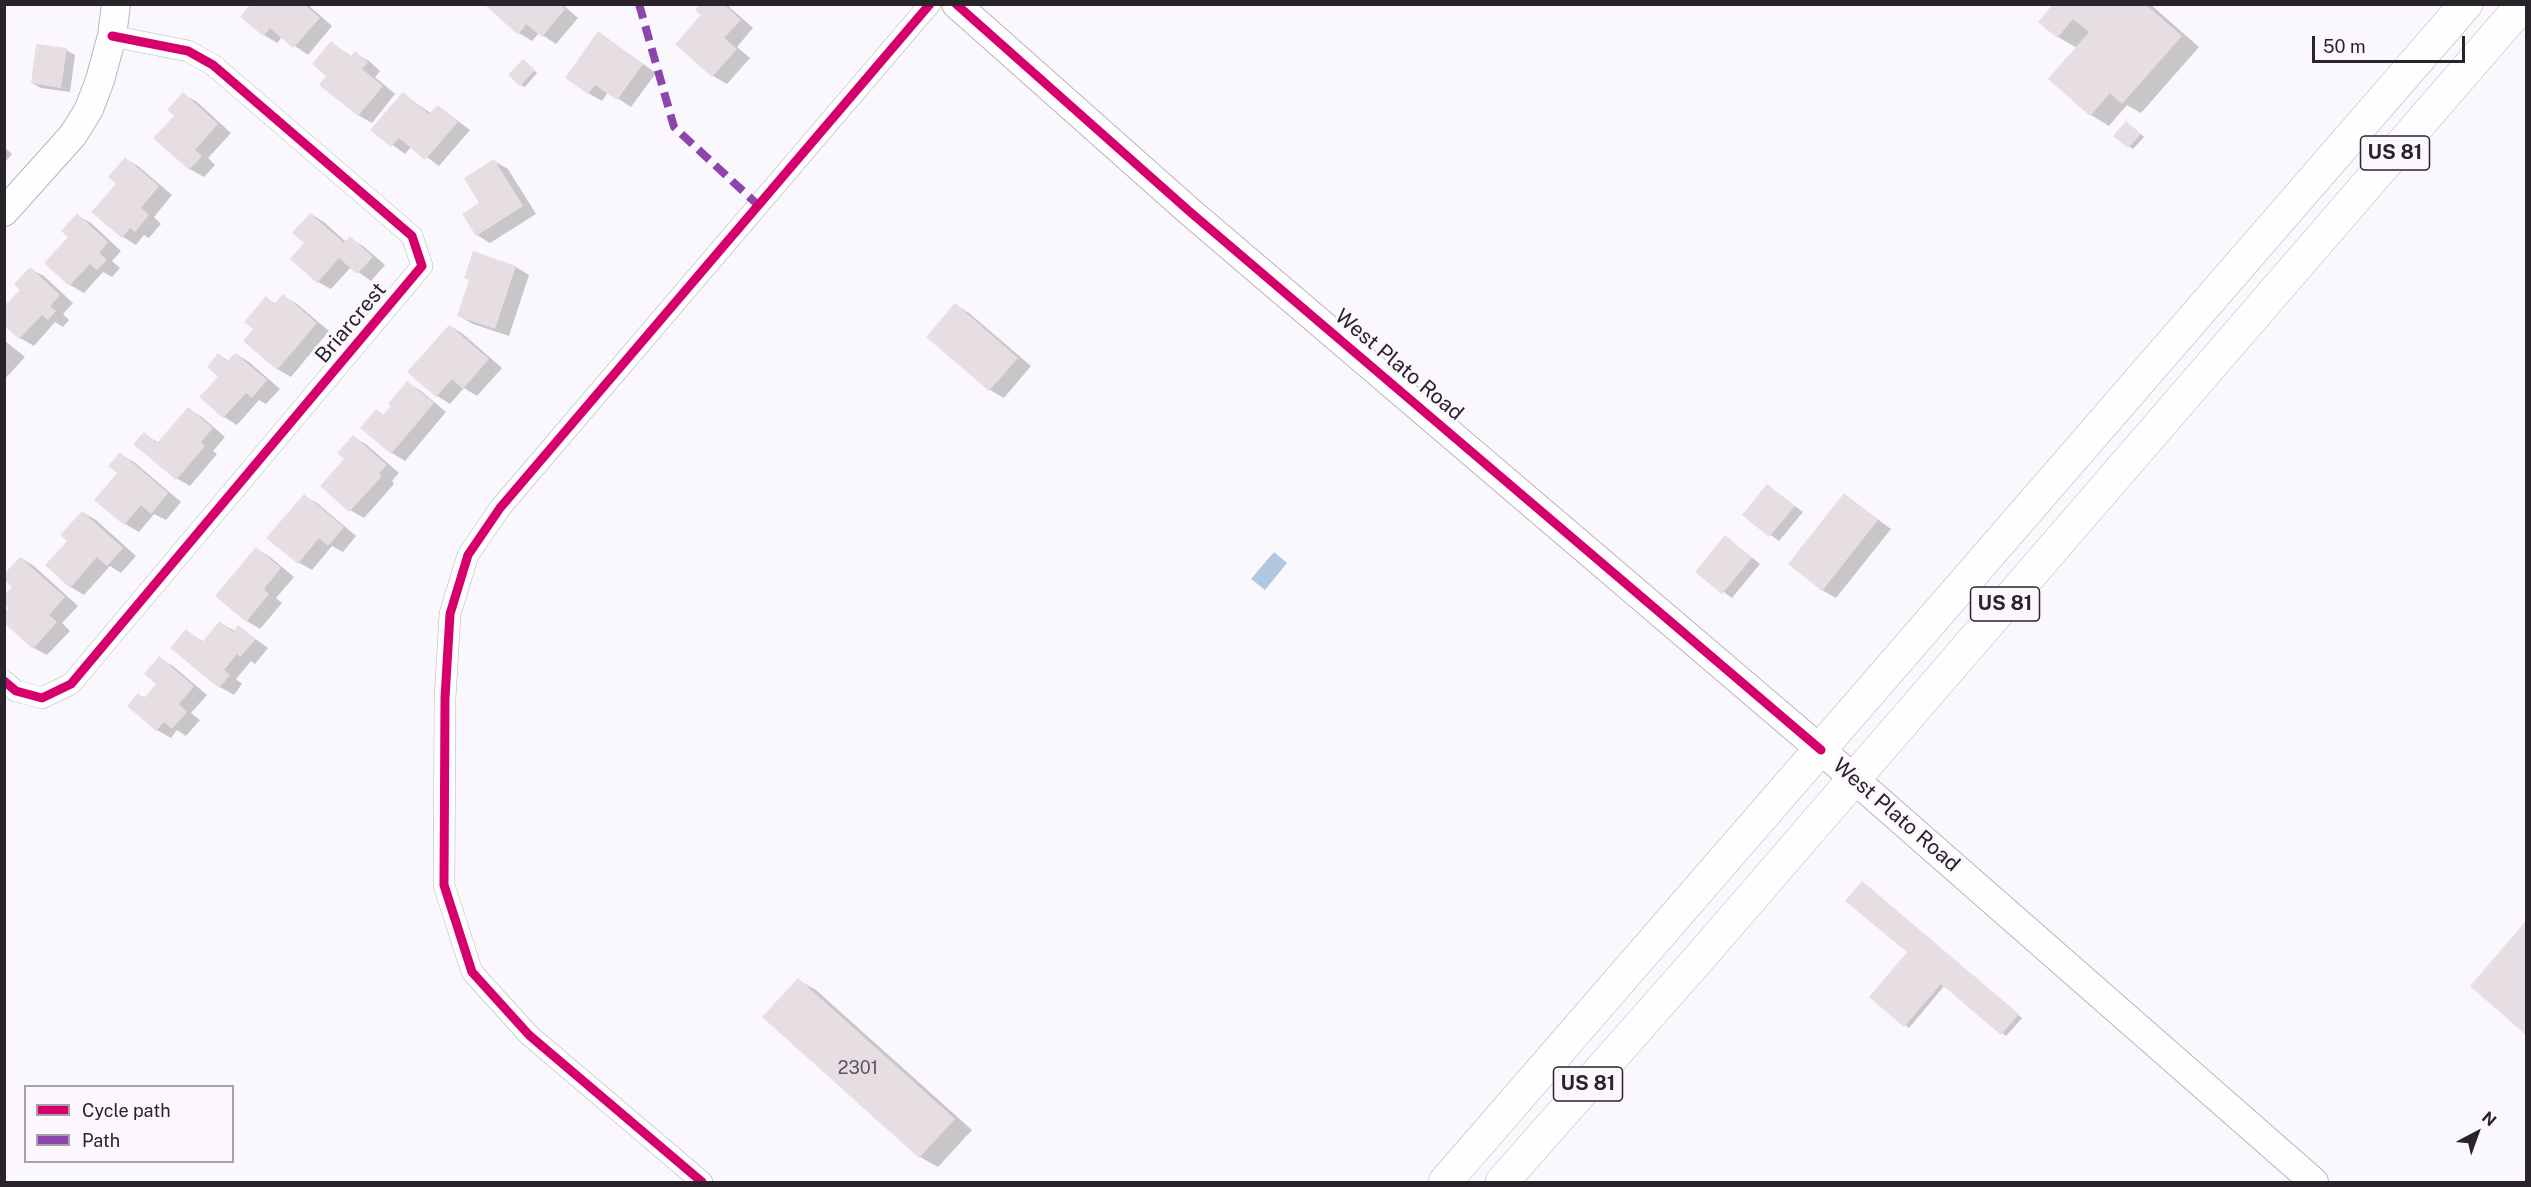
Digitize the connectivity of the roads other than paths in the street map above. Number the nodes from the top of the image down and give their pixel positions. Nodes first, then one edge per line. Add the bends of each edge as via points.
1 (116, 4) edge
2 (930, 4) edge
3 (956, 4) edge
4 (2466, 4) edge
5 (2523, 4) edge
6 (112, 36) junction
7 (4, 212) edge
8 (2234, 273) junction
9 (2267, 302) junction
10 (4, 681) edge
11 (1821, 750) junction
12 (1854, 779) junction
13 (1493, 1127) junction
14 (1526, 1155) junction
15 (702, 1182) edge
16 (1445, 1182) edge
17 (1502, 1182) edge
18 (2314, 1182) edge

1 - 6 street
2 - 15 street via 500,508 468,555 450,614 445,698 444,885 472,972 529,1035
3 - 11 street, West Plato Road via 1189,211
4 - 8 main road, US 81
5 - 9 main road, US 81
6 - 7 street via 89,109 73,135
6 - 10 street, Briarcrest via 188,51 213,65 412,236 422,266 71,684 42,698 16,692
8 - 9 main road
8 - 11 main road, US 81
9 - 12 main road, US 81
11 - 12 street, West Plato Road
11 - 13 main road, US 81
12 - 14 main road, US 81
12 - 18 street, West Plato Road
13 - 14 main road
13 - 16 main road, US 81
14 - 17 main road, US 81

